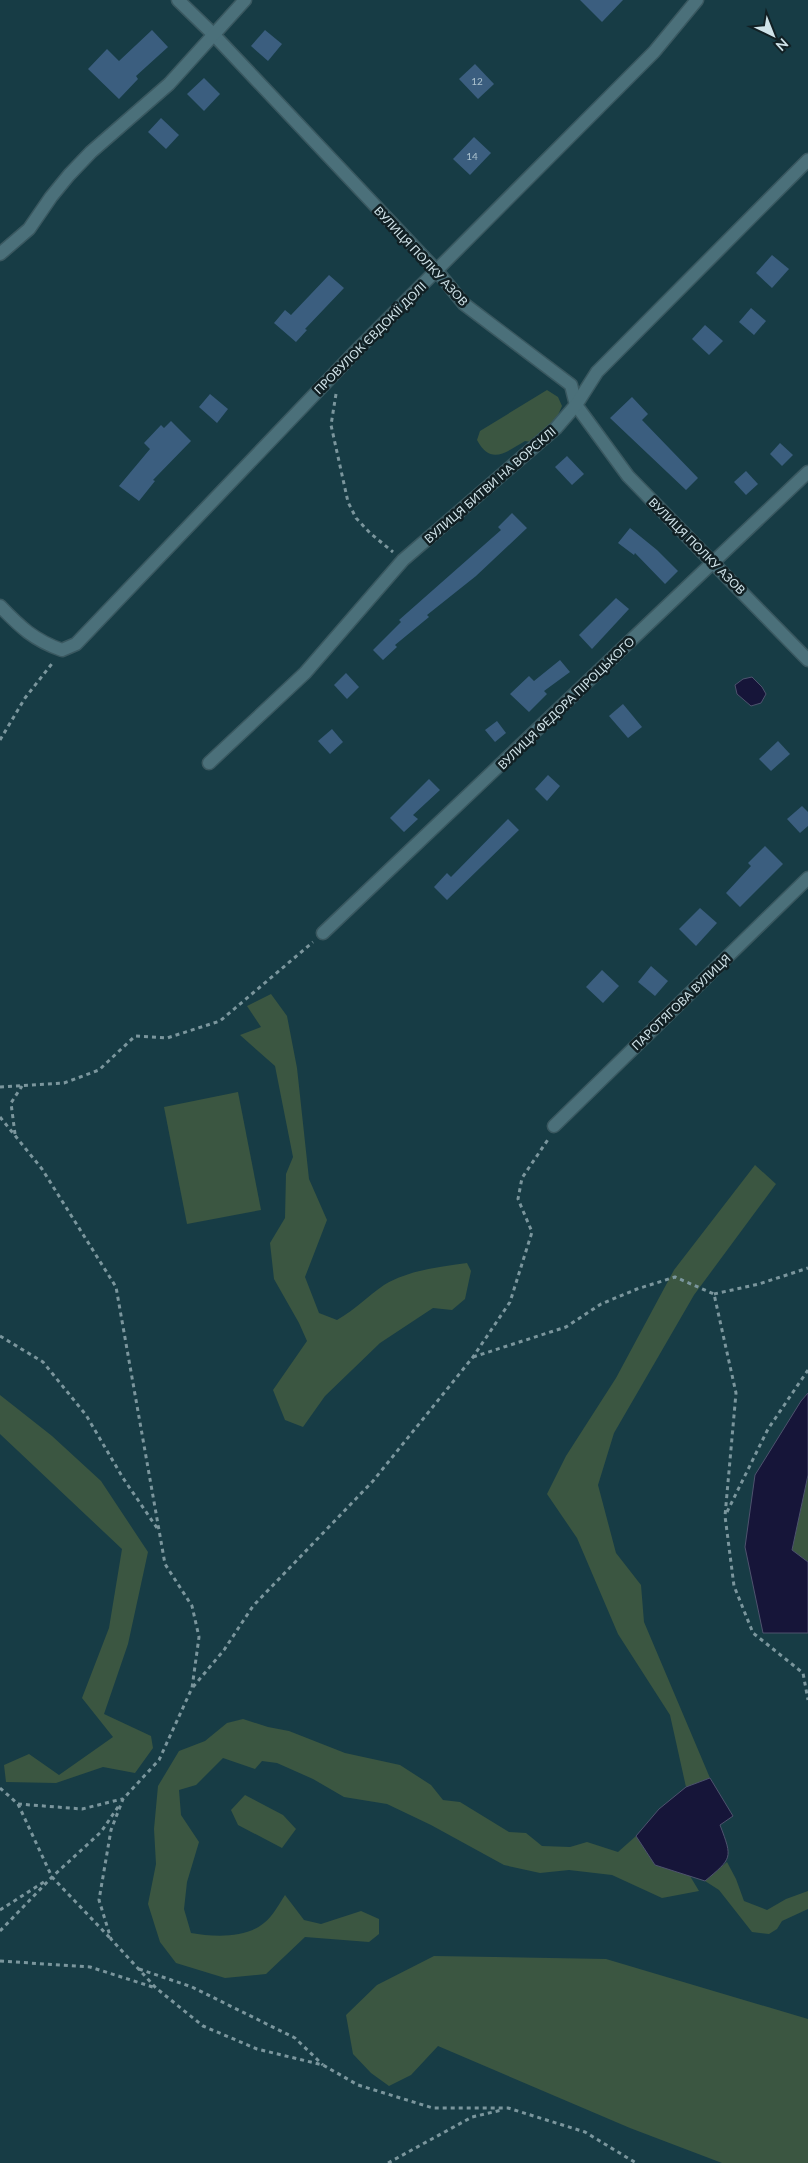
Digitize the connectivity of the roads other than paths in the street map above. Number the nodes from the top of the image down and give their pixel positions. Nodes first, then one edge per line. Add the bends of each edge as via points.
1 (178, 0) edge
2 (245, 0) edge
3 (697, 0) edge
4 (213, 34) junction
5 (808, 160) edge
6 (0, 254) edge
7 (437, 272) junction
8 (576, 405) junction
9 (808, 472) edge
10 (713, 563) junction
11 (0, 606) edge
12 (808, 660) edge
13 (209, 763) dead end
14 (808, 878) edge
15 (323, 933) road end
16 (554, 1126) road end

1 - 4 street, ВУЛИЦЯ ПОЛКУ АЗОВ
2 - 4 street
3 - 7 street, ПРОВУЛОК ЄВДОКІЇ ДОЛІ via 654,52
4 - 6 street via 170,84 80,163 29,229
4 - 7 street, ВУЛИЦЯ ПОЛКУ АЗОВ
5 - 8 street, ВУЛИЦЯ БИТВИ НА ВОРСКЛІ via 596,372
7 - 8 street, ВУЛИЦЯ ПОЛКУ АЗОВ via 464,304 571,385
7 - 11 street, ПРОВУЛОК ЄВДОКІЇ ДОЛІ via 355,352 76,644 62,650 43,643 24,631
8 - 10 street, ВУЛИЦЯ ПОЛКУ АЗОВ via 628,476
8 - 13 street, ВУЛИЦЯ БИТВИ НА ВОРСКЛІ via 556,428 403,560 305,673
9 - 10 street, ВУЛИЦЯ ФЕДОРА ПІРОЦЬКОГО
10 - 12 street, ВУЛИЦЯ ПОЛКУ АЗОВ
10 - 15 street, ВУЛИЦЯ ФЕДОРА ПІРОЦЬКОГО
14 - 16 street, ПАРОТЯГОВА ВУЛИЦЯ

